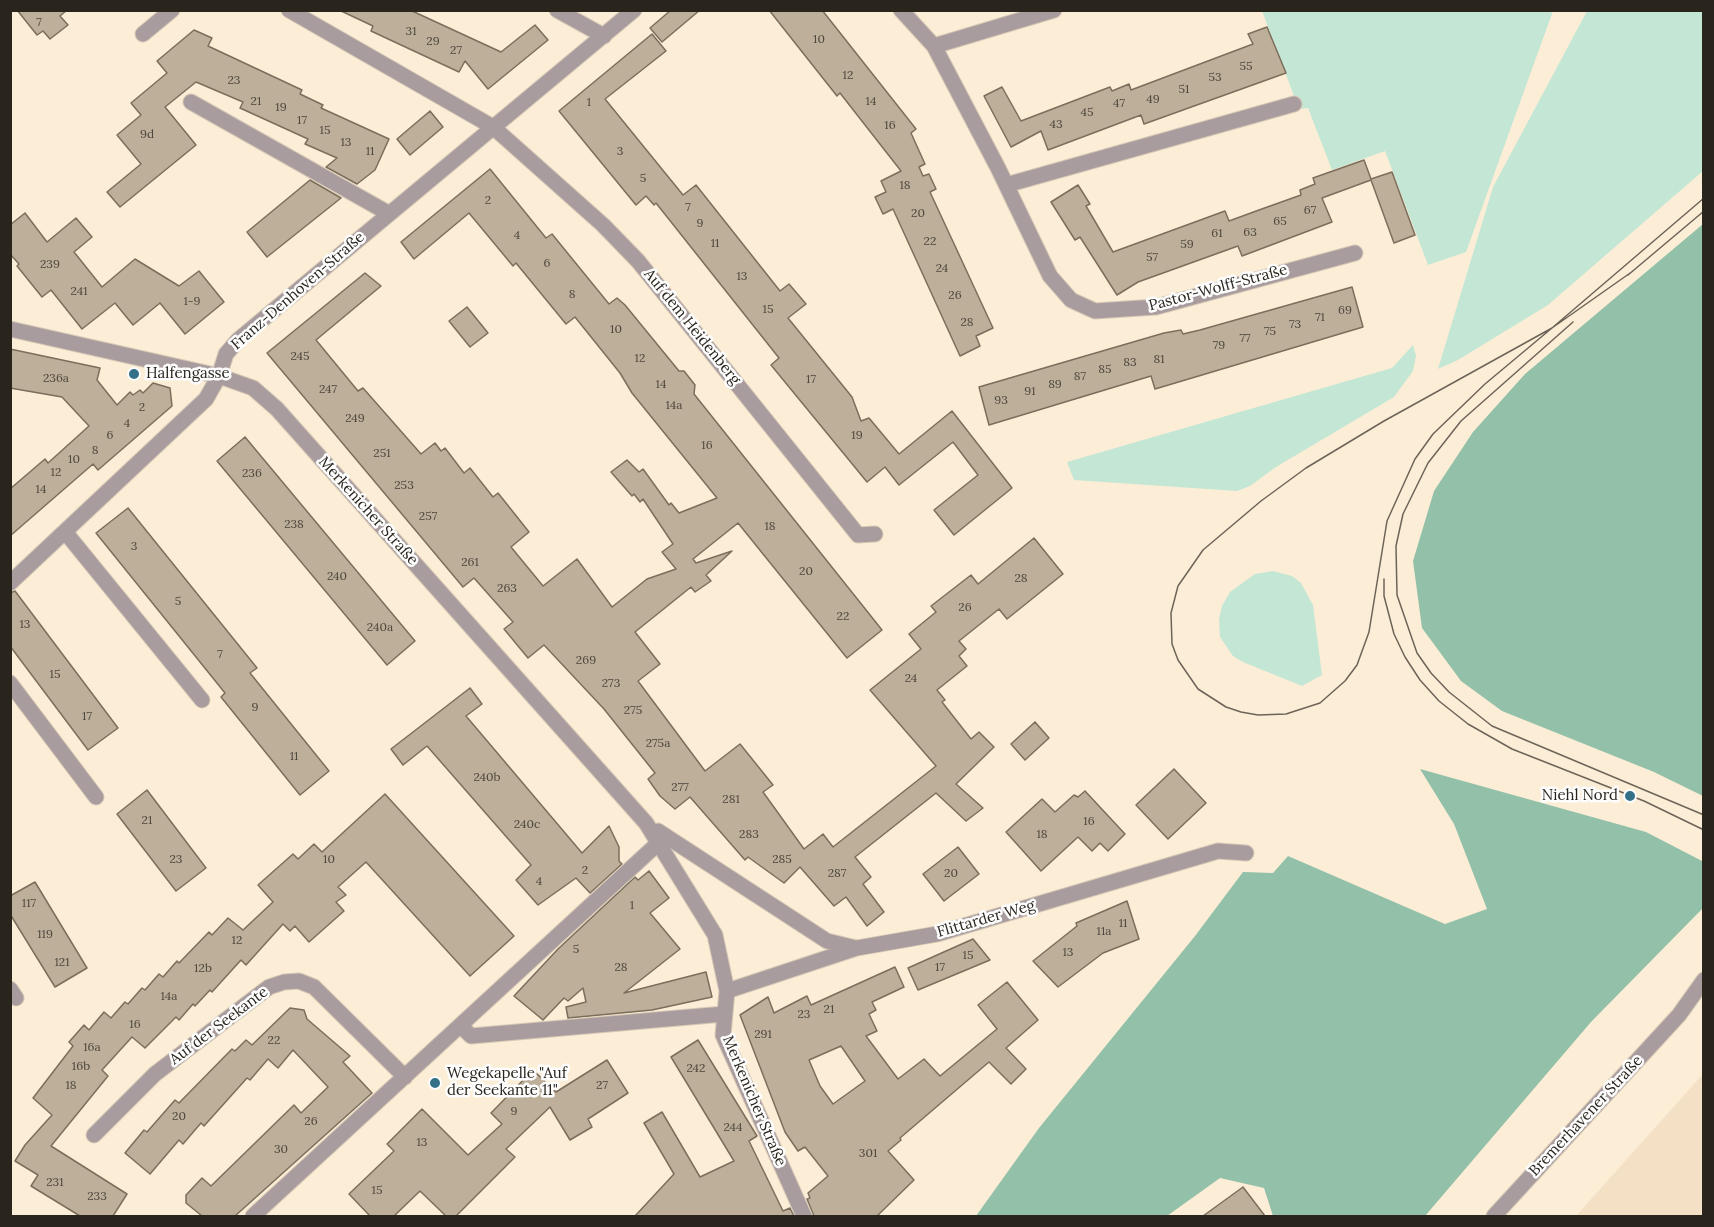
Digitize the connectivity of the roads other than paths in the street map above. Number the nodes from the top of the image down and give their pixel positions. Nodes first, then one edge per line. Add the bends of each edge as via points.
1 (172, 10) edge
2 (289, 10) edge
3 (557, 10) edge
4 (634, 10) edge
5 (902, 10) edge
6 (1054, 10) edge
7 (143, 34) dead end
8 (604, 36) junction
9 (934, 45) junction
10 (191, 102) dead end
11 (1294, 104) dead end
12 (493, 127) junction
13 (1006, 184) junction
14 (388, 213) junction
15 (1355, 253) dead end
16 (10, 329) edge
17 (219, 376) junction
18 (66, 533) junction
19 (875, 534) dead end
20 (10, 583) edge
21 (10, 683) edge
22 (202, 700) dead end
23 (96, 797) dead end
24 (662, 839) junction
25 (1246, 853) dead end
26 (857, 948) junction
27 (1704, 980) edge
28 (727, 991) junction
29 (1704, 999) edge
30 (724, 1014) junction
31 (1679, 1015) junction
32 (461, 1026) junction
33 (405, 1077) junction
34 (94, 1134) dead end
35 (253, 1216) edge
36 (804, 1216) edge
37 (1494, 1216) edge

1 - 7 street
2 - 12 street
3 - 8 street
4 - 8 street, Franz-Denhoven-Straße
5 - 9 street, Pastor-Wolff-Straße
6 - 9 street
8 - 12 street, Franz-Denhoven-Straße
9 - 13 street, Pastor-Wolff-Straße
10 - 14 street
11 - 13 street
12 - 14 street, Franz-Denhoven-Straße
12 - 19 street, Auf dem Heidenberg via 638,261 858,535
13 - 15 street, Pastor-Wolff-Straße via 1050,276 1071,300 1095,311 1156,307
14 - 17 street, Franz-Denhoven-Straße via 238,340 226,354
16 - 17 street, Merkenicher Straße
17 - 18 street via 206,399
17 - 24 street, Merkenicher Straße via 253,388 277,409
18 - 20 street
18 - 22 street
21 - 23 street
24 - 26 street, Merkenicher Straße via 827,941
24 - 28 street, Merkenicher Straße via 715,935
24 - 32 street
25 - 26 street, Flittarder Weg via 1218,851 937,934
26 - 28 street, Flittarder Weg
27 - 31 street, Bremerhavener Straße
28 - 30 street, Merkenicher Straße
29 - 31 street, Bremerhavener Straße
30 - 32 street via 471,1036
30 - 36 street, Merkenicher Straße via 723,1035
31 - 37 street, Bremerhavener Straße
32 - 33 street
33 - 34 street, Auf der Seekante via 314,987 299,981 284,982 269,987 155,1074
33 - 35 street

